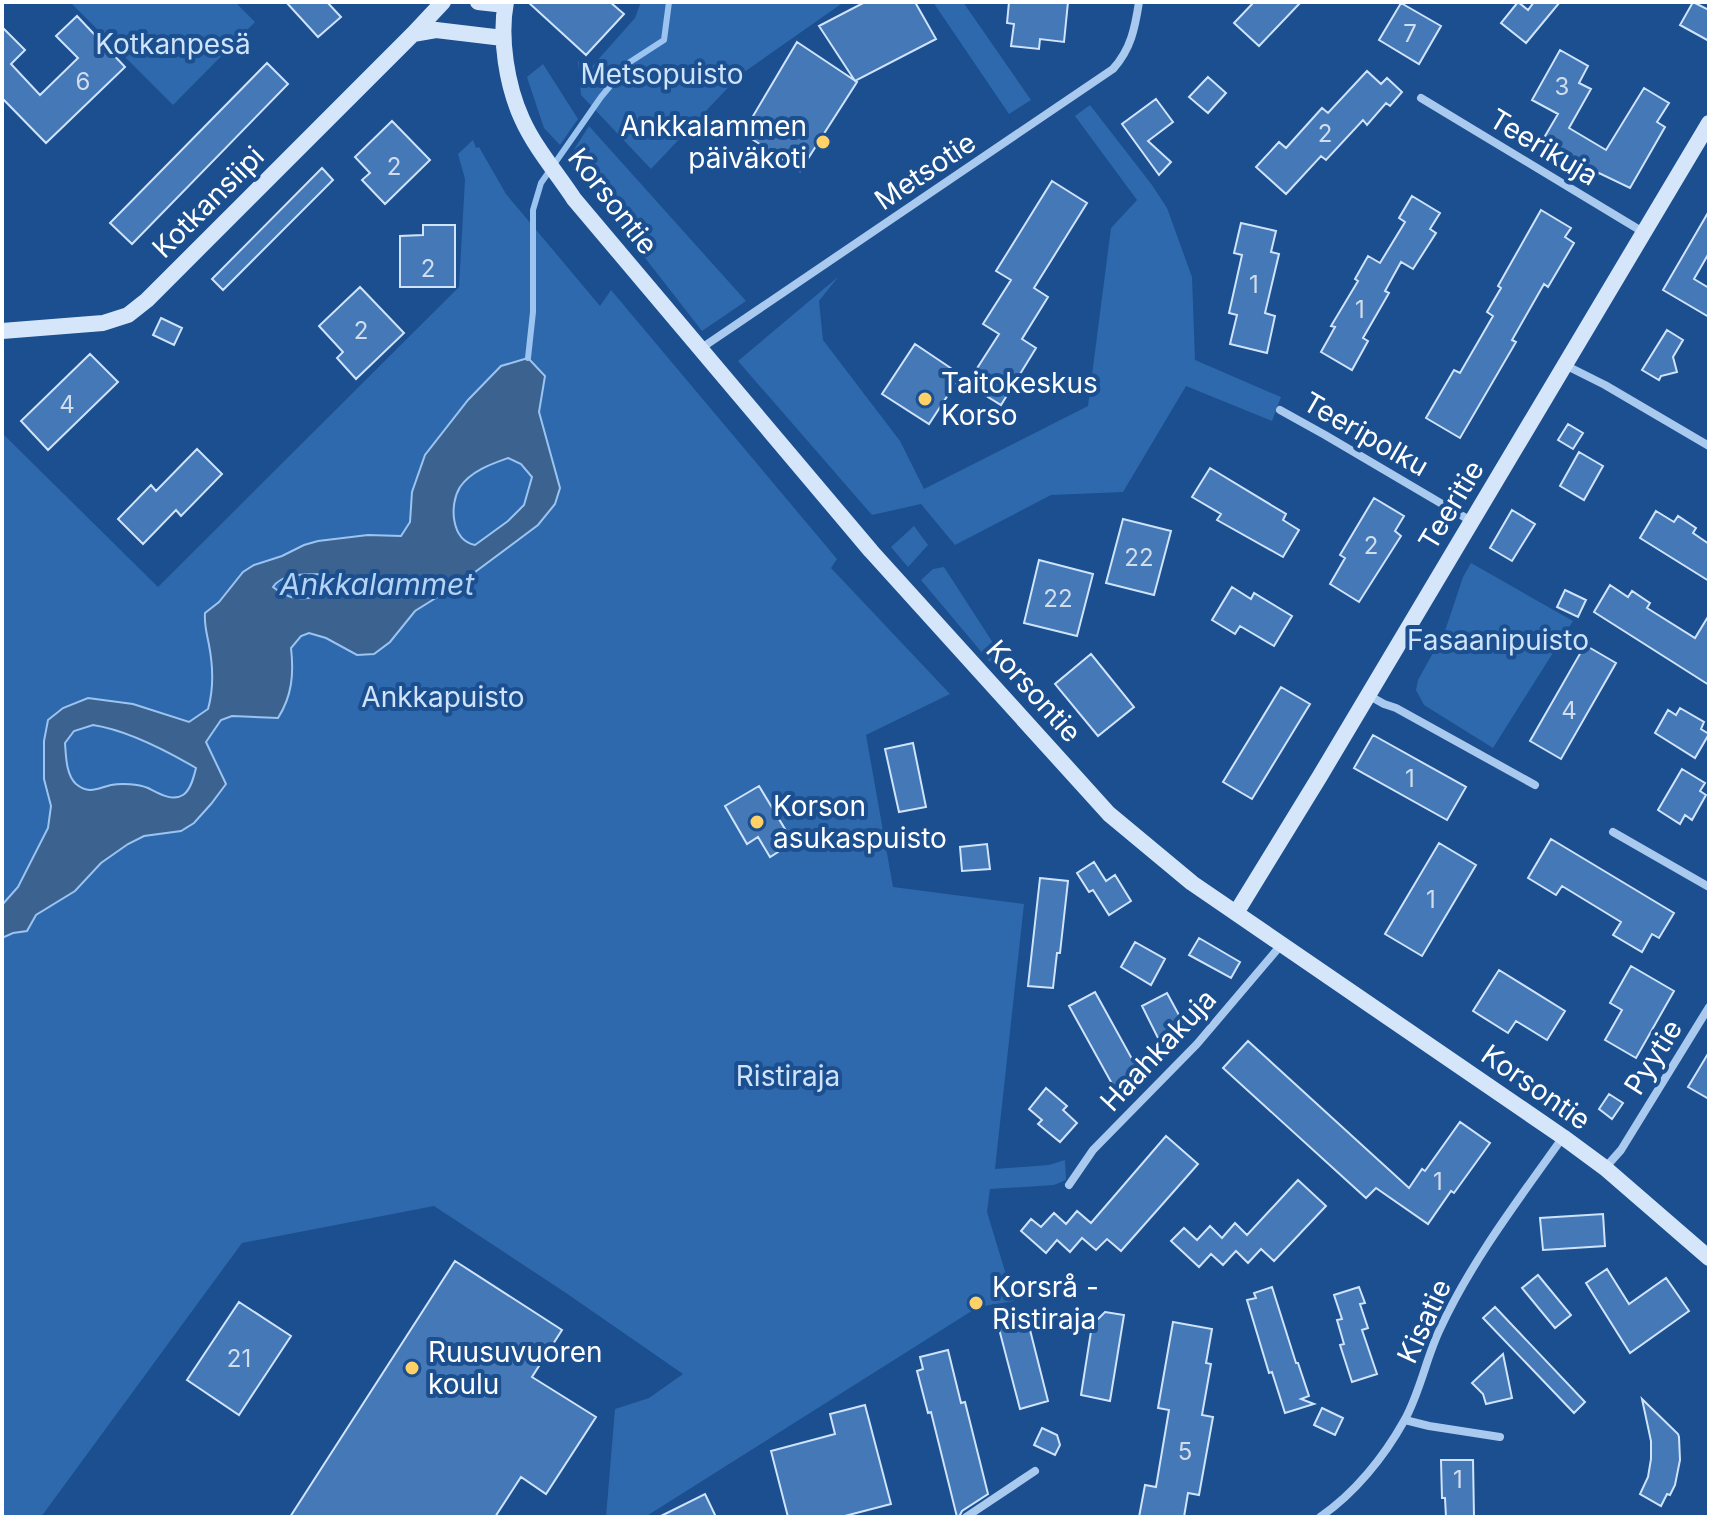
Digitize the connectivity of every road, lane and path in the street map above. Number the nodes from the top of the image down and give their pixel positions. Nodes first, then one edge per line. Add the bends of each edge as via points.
1 (443, 2) edge
2 (450, 2) edge
3 (478, 2) edge
4 (1139, 2) edge
5 (505, 4) edge
6 (413, 34) junction
7 (503, 38) junction
8 (1421, 98) dead end
9 (1709, 123) edge
10 (1644, 233) junction
11 (2, 331) edge
12 (700, 349) junction
13 (1565, 365) junction
14 (1280, 410) dead end
15 (1709, 446) edge
16 (1471, 522) junction
17 (1368, 695) junction
18 (1535, 785) dead end
19 (1613, 832) dead end
20 (1709, 887) edge
21 (1236, 913) junction
22 (1281, 945) junction
23 (1709, 1007) edge
24 (1563, 1137) junction
25 (1605, 1168) junction
26 (1069, 1185) dead end
27 (1709, 1258) edge
28 (1405, 1420) junction
29 (1500, 1437) dead end
30 (1035, 1471) dead end
31 (966, 1517) edge
32 (1320, 1517) edge

1 - 2 main road, Kotkansiipi
1 - 6 main road, Kotkansiipi
3 - 5 main road
4 - 12 street, Metsotie via 1133,37 1113,69
5 - 7 main road, Korsontie
6 - 7 main road via 436,30
6 - 11 main road, Kotkansiipi via 128,315 103,323
7 - 12 main road, Korsontie via 518,107 536,143 574,199
8 - 10 street, Teerikuja
9 - 10 main road, Teeritie
10 - 13 main road, Teeritie
12 - 21 main road, Korsontie via 871,551 1109,814
13 - 15 street
13 - 16 main road, Teeritie
14 - 16 street, Teeripolku
16 - 17 main road, Teeritie
17 - 18 street
17 - 21 main road, Teeritie
19 - 20 street
21 - 22 main road, Korsontie
22 - 24 main road, Korsontie
22 - 26 street, Haahkakuja via 1197,1044 1093,1150
23 - 25 street, Pyytie
24 - 25 main road, Korsontie
24 - 28 street, Kisatie via 1471,1273 1440,1329
25 - 27 main road, Korsontie
28 - 29 street
28 - 32 street, Kisatie via 1367,1476
30 - 31 street

